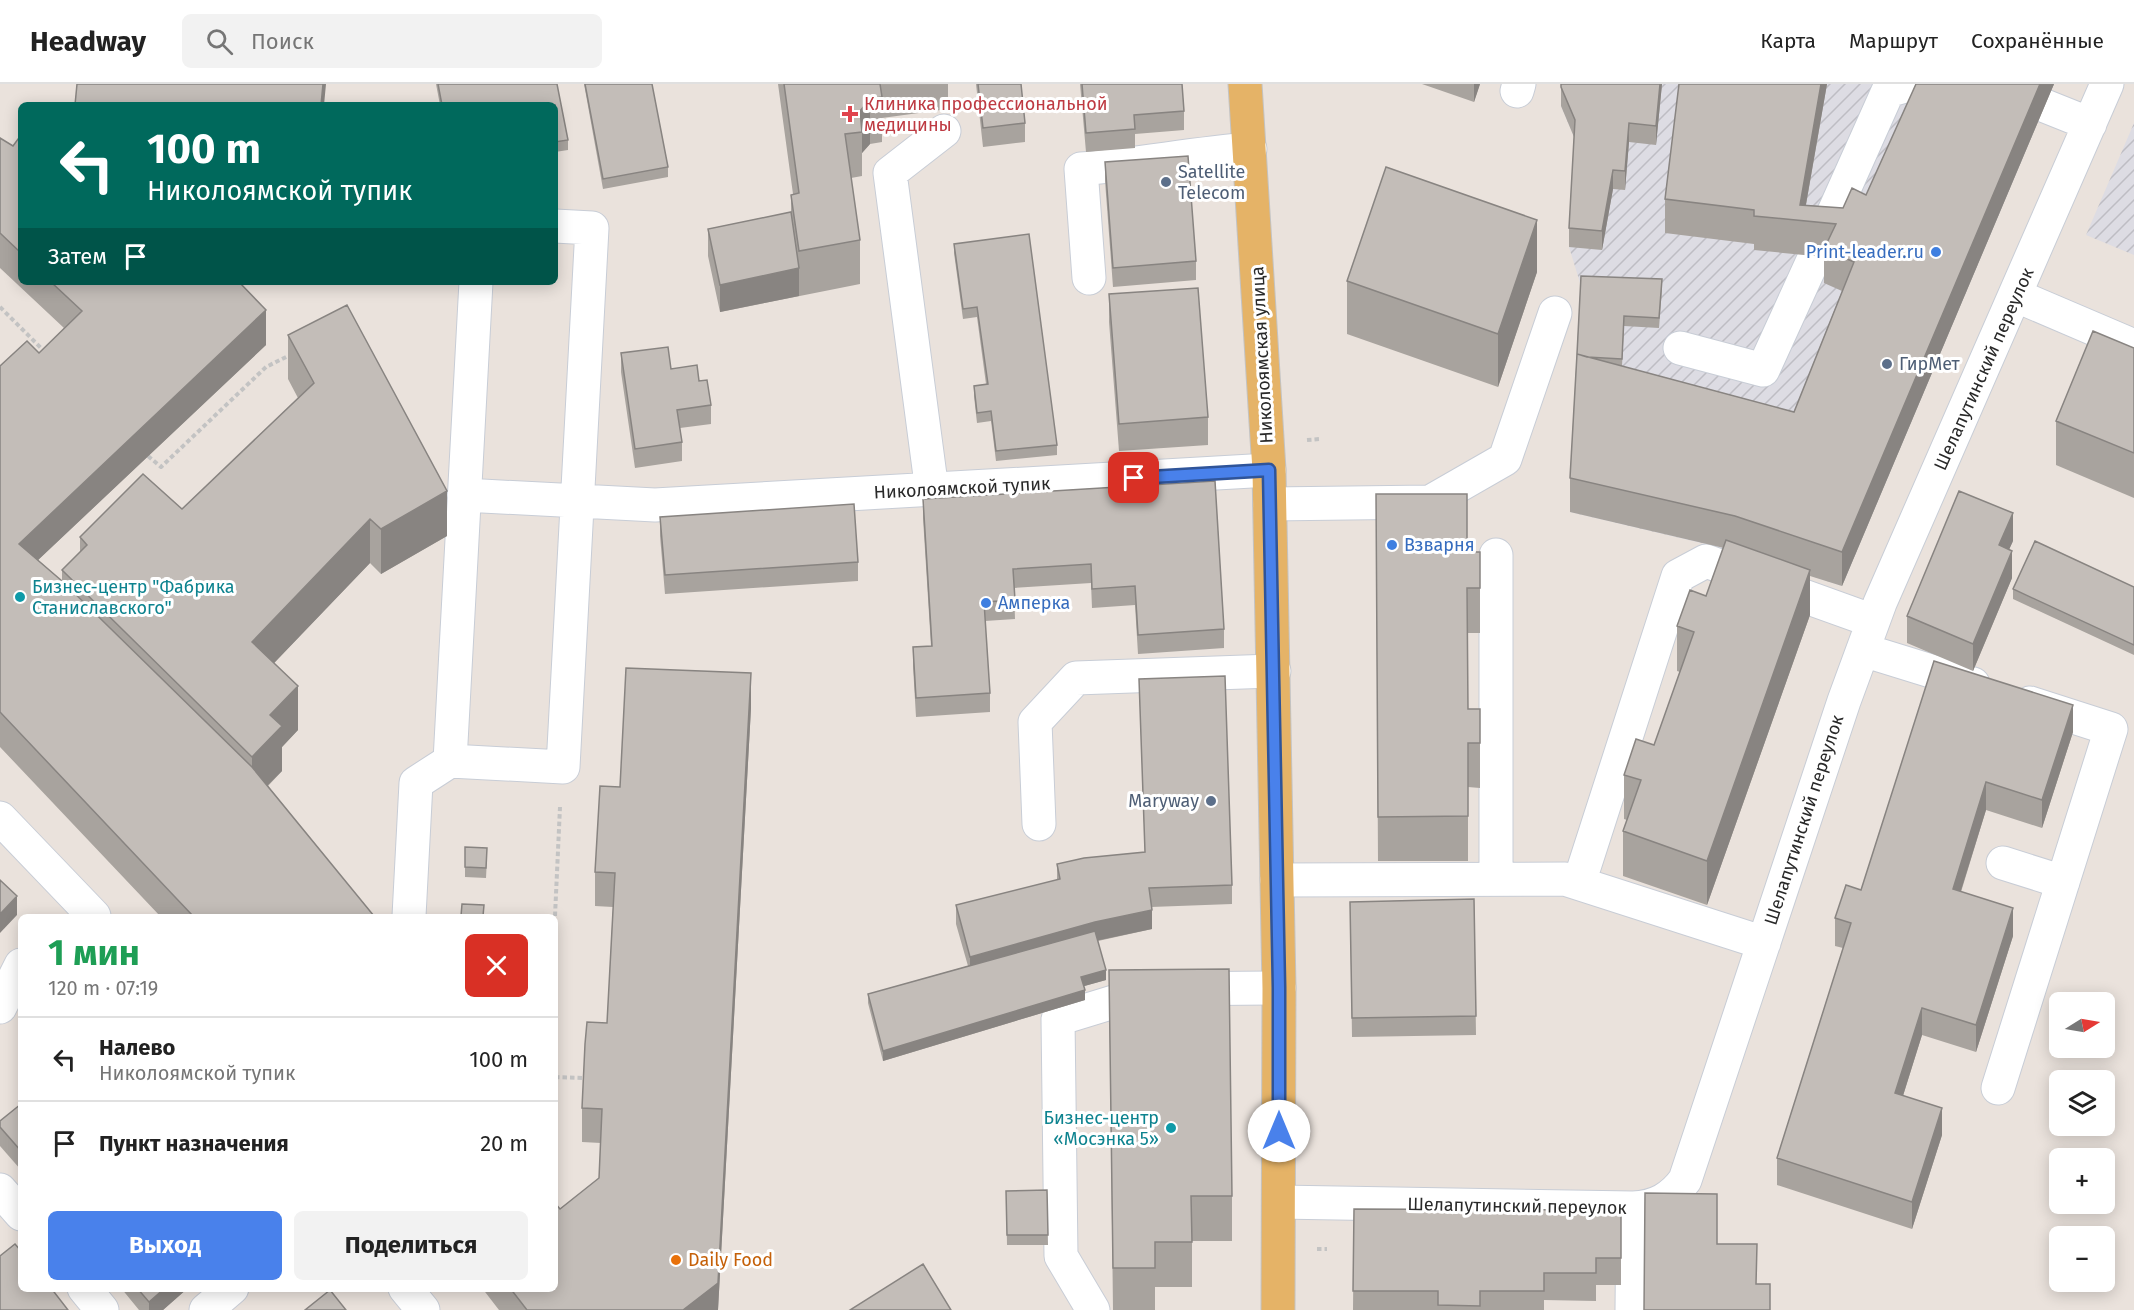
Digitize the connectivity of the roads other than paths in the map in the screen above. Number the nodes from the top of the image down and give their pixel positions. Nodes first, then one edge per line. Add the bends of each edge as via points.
1 (1245, 84) edge
2 (1912, 84) edge
3 (2107, 84) edge
4 (2045, 106) dead end
5 (2090, 124) junction
6 (944, 131) dead end
7 (1250, 149) junction
8 (558, 226) edge
9 (1089, 278) dead end
10 (476, 285) edge
11 (2017, 296) junction
12 (1555, 313) dead end
13 (2134, 346) edge
14 (1680, 348) dead end
15 (1269, 470) junction
16 (932, 491) junction
17 (464, 495) junction
18 (577, 501) junction
19 (1270, 504) junction
20 (1496, 555) dead end
21 (1868, 635) junction
22 (1274, 671) junction
23 (450, 761) junction
24 (0, 818) edge
25 (1039, 824) dead end
26 (2003, 863) dead end
27 (1277, 879) junction
28 (1496, 879) junction
29 (2063, 882) junction
30 (1580, 884) junction
31 (76, 910) edge
32 (409, 914) edge
33 (1764, 943) junction
34 (18, 971) edge
35 (1279, 988) junction
36 (0, 1007) edge
37 (1998, 1088) dead end
38 (0, 1190) edge
39 (1279, 1203) junction
40 (1633, 1208) junction
41 (18, 1211) edge
42 (87, 1292) edge
43 (227, 1292) edge
44 (408, 1292) edge
45 (102, 1310) edge
46 (206, 1310) edge
47 (423, 1310) edge
48 (1093, 1310) edge
49 (1278, 1310) edge
50 (1632, 1310) edge

1 - 7 main road, Николоямская улица
2 - 14 street via 1888,91 1763,370
3 - 5 street, Шелапутинский переулок
4 - 5 street
5 - 11 street, Шелапутинский переулок
6 - 16 street via 890,173
7 - 9 street via 1081,169
7 - 15 main road, Николоямская улица
8 - 18 street via 592,228
10 - 17 street
11 - 13 street
11 - 21 street, Шелапутинский переулок
12 - 19 street via 1505,459 1430,502
15 - 16 street, Николоямской тупик
15 - 19 main road, Николоямская улица
16 - 18 street, Николоямской тупик via 655,505
17 - 18 street, Николоямской тупик
17 - 23 street
18 - 23 street via 562,767
19 - 22 main road, Николоямская улица
20 - 28 street
21 - 29 street via 2111,729
21 - 30 street via 1706,561 1678,576
21 - 33 street, Шелапутинский переулок
22 - 25 street via 1076,678 1035,722
22 - 27 main road, Николоямская улица
23 - 32 street via 416,783
24 - 31 street
26 - 29 street
27 - 28 street
27 - 35 main road, Николоямская улица
28 - 30 street via 1564,879
29 - 37 street
30 - 33 street
33 - 40 street, Шелапутинский переулок via 1685,1180 1676,1193 1660,1203
34 - 36 street
35 - 39 main road, Николоямская улица
35 - 48 street via 1156,989 1058,1019 1061,1256
38 - 41 street
39 - 40 street, Шелапутинский переулок
39 - 49 main road, Николоямская улица
40 - 50 street
42 - 45 street
43 - 46 street
44 - 47 street

